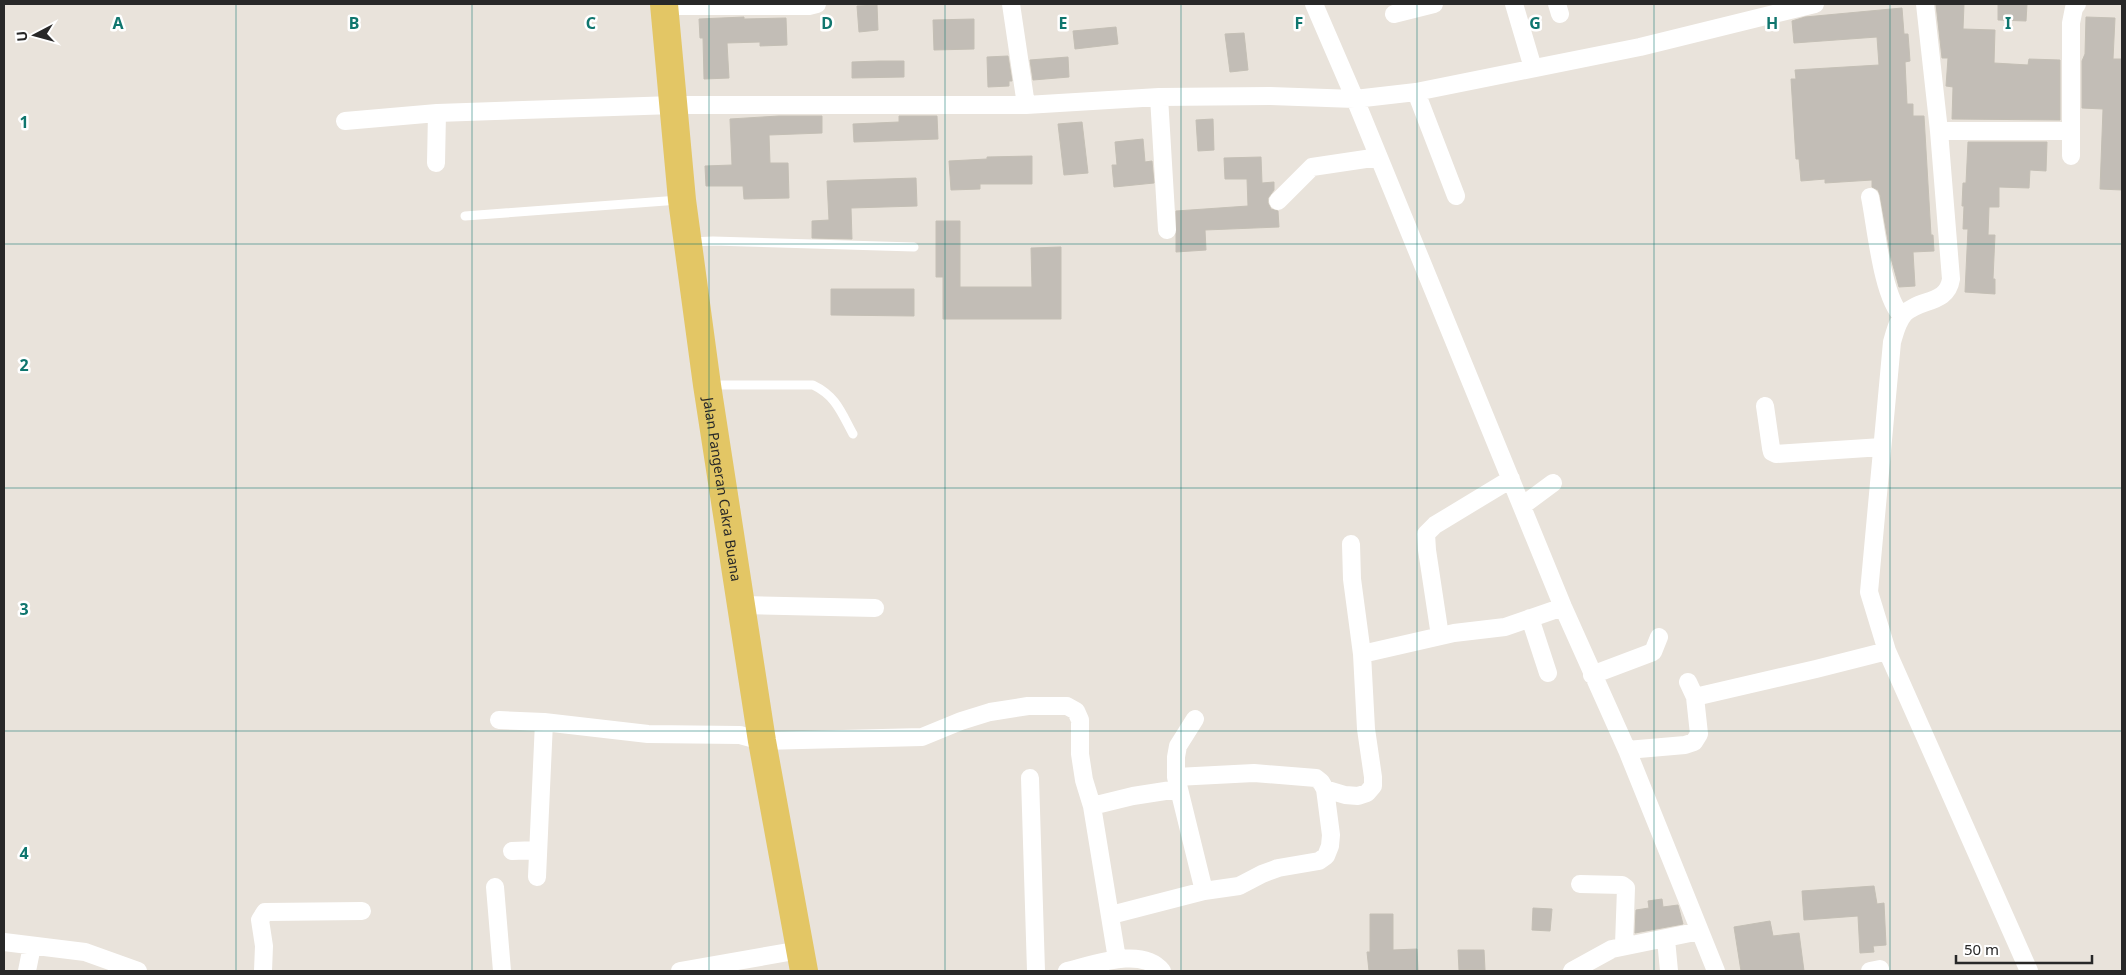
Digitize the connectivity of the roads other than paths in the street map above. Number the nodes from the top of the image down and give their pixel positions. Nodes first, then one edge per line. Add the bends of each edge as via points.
1 (817, 4) edge
2 (1011, 4) edge
3 (1314, 4) edge
4 (1434, 4) edge
5 (1514, 4) edge
6 (1815, 4) edge
7 (1926, 4) edge
8 (2077, 4) edge
9 (664, 5) edge
10 (1753, 12) edge
11 (1394, 14) dead end
12 (1533, 68) junction
13 (1416, 92) junction
14 (1159, 98) junction
15 (1355, 99) junction
16 (674, 105) junction
17 (1026, 105) junction
18 (437, 113) junction
19 (345, 121) dead end
20 (1939, 131) junction
21 (2071, 131) junction
22 (2071, 156) dead end
23 (1379, 157) junction
24 (436, 162) dead end
25 (1456, 196) dead end
26 (1870, 196) dead end
27 (682, 200) junction
28 (1278, 201) dead end
29 (465, 216) dead end
30 (1168, 230) dead end
31 (687, 242) junction
32 (914, 247) dead end
33 (1902, 316) junction
34 (707, 385) junction
35 (1765, 406) dead end
36 (852, 434) dead end
37 (1882, 447) junction
38 (1511, 479) junction
39 (1554, 483) dead end
40 (1522, 506) junction
41 (1351, 544) dead end
42 (741, 605) junction
43 (1563, 606) junction
44 (875, 608) dead end
45 (1530, 618) junction
46 (1440, 636) junction
47 (1659, 637) dead end
48 (1887, 650) junction
49 (1362, 654) junction
50 (1548, 673) dead end
51 (1592, 675) junction
52 (1195, 719) dead end
53 (499, 720) dead end
54 (544, 722) junction
55 (762, 741) junction
56 (1627, 750) junction
57 (1030, 778) dead end
58 (1177, 783) junction
59 (1326, 789) junction
60 (1092, 806) junction
61 (538, 850) junction
62 (512, 851) dead end
63 (537, 877) dead end
64 (1580, 884) dead end
65 (495, 887) dead end
66 (1204, 891) junction
67 (362, 911) dead end
68 (1111, 915) junction
69 (1700, 931) junction
70 (1666, 939) junction
71 (4, 942) edge
72 (1624, 945) junction
73 (32, 946) junction
74 (1117, 959) junction
75 (802, 960) edge
76 (719, 968) edge
77 (27, 971) edge
78 (138, 971) edge
79 (263, 971) edge
80 (502, 971) edge
81 (680, 971) edge
82 (1036, 971) edge
83 (1067, 971) edge
84 (1162, 971) edge
85 (1572, 971) edge
86 (1669, 971) edge
87 (1716, 971) edge
88 (2029, 971) edge

1 - 9 street
2 - 17 street
3 - 15 street
4 - 11 street
5 - 12 street
6 - 10 street
7 - 20 street
8 - 21 street via 2071,23
9 - 16 main road, Jalan Pangeran Cakra Buana
10 - 12 street via 1640,48
12 - 13 street
13 - 15 street
13 - 25 street
14 - 15 street via 1270,96
14 - 17 street
14 - 30 street
15 - 23 street
16 - 17 street
16 - 18 street
16 - 27 main road, Jalan Pangeran Cakra Buana
18 - 19 street
18 - 24 street
20 - 21 street
20 - 33 street via 1950,286 1942,296 1915,306
21 - 22 street
23 - 28 street via 1312,167
23 - 38 street
26 - 33 street via 1887,290 1895,309
27 - 29 lane
27 - 31 main road, Jalan Pangeran Cakra Buana
31 - 32 lane
31 - 34 main road, Jalan Pangeran Cakra Buana
33 - 37 street via 1892,342
34 - 36 lane via 813,385 834,400
34 - 42 main road, Jalan Pangeran Cakra Buana
35 - 37 street via 1771,448 1776,454
37 - 48 street via 1869,592
38 - 40 street
38 - 46 street via 1435,525 1426,534
39 - 40 street
40 - 43 street
41 - 49 street
42 - 44 street
42 - 55 main road, Jalan Pangeran Cakra Buana
43 - 45 street
43 - 51 street
45 - 46 street via 1504,627
45 - 50 street
46 - 49 street
47 - 51 street via 1653,652
48 - 56 street via 1816,670 1691,690 1699,734 1694,742
48 - 88 street
49 - 59 street via 1373,786 1358,796
51 - 56 street
52 - 58 street via 1178,746
53 - 54 street
54 - 55 street via 648,734 740,735
54 - 61 street
55 - 60 street via 922,737 990,712 1028,706 1067,706 1076,711 1080,720 1080,754
55 - 75 main road, Jalan Pangeran Cakra Buana
56 - 69 street
57 - 82 street
58 - 59 street via 1254,773 1316,778
58 - 60 street
58 - 66 street
59 - 66 street via 1332,835 1326,856 1319,861 1278,868 1239,886
60 - 68 street
61 - 62 street
61 - 63 street
64 - 72 street via 1626,888
65 - 80 street
66 - 68 street
67 - 79 street via 265,912 260,920
68 - 74 street
69 - 70 street
69 - 87 street
70 - 72 street
70 - 86 street
71 - 73 street
72 - 85 street
73 - 77 street
73 - 78 street via 84,952
74 - 83 street
74 - 84 street via 1152,962
75 - 76 street
76 - 81 street

